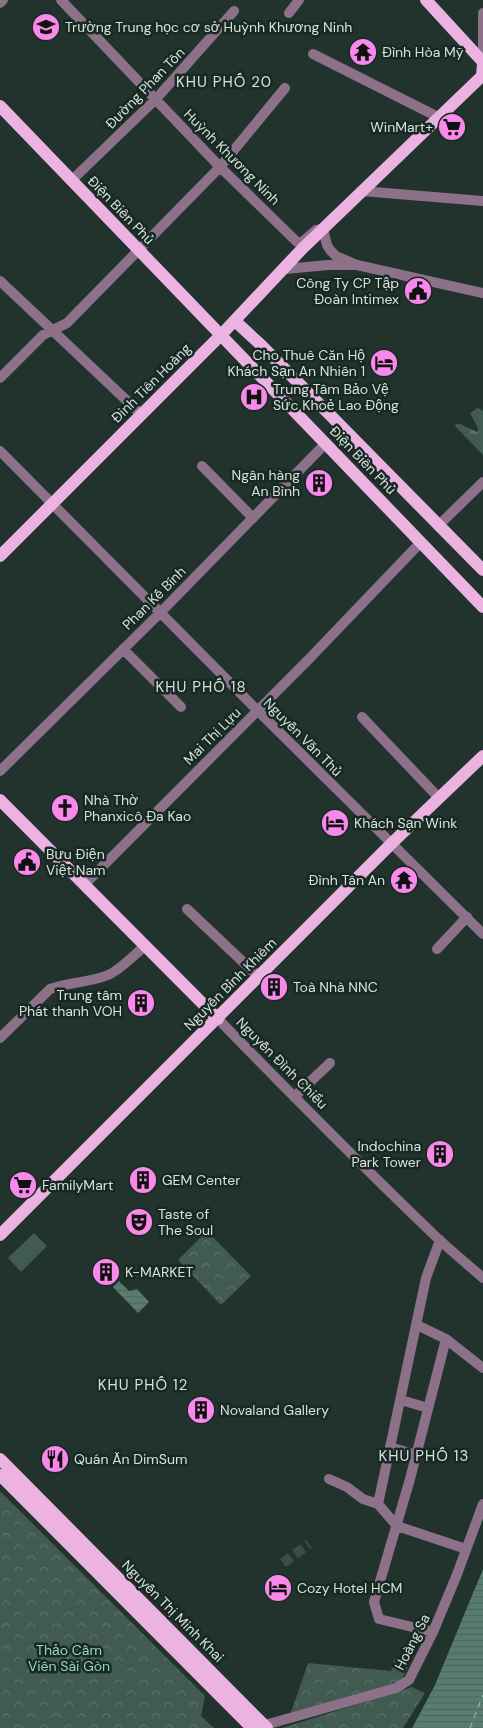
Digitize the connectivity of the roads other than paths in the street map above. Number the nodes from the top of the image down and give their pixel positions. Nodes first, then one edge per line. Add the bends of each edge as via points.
1 (3, 0) edge
2 (61, 0) edge
3 (299, 0) edge
4 (426, 0) edge
5 (0, 3) edge
6 (234, 11) dead end
7 (289, 13) dead end
8 (483, 13) edge
9 (313, 54) dead end
10 (483, 68) edge
11 (285, 88) dead end
12 (156, 99) junction
13 (0, 106) edge
14 (440, 118) junction
15 (220, 167) junction
16 (72, 180) junction
17 (361, 191) junction
18 (483, 201) edge
19 (323, 229) junction
20 (301, 242) joint
21 (139, 250) junction
22 (357, 265) junction
23 (285, 269) junction
24 (0, 281) edge
25 (483, 293) edge
26 (235, 321) junction
27 (53, 331) junction
28 (221, 335) junction
29 (262, 346) junction
30 (248, 362) junction
31 (0, 378) edge
32 (141, 414) junction
33 (326, 443) junction
34 (0, 451) edge
35 (202, 466) dead end
36 (483, 482) edge
37 (52, 505) junction
38 (253, 518) junction
39 (438, 526) junction
40 (421, 542) junction
41 (0, 556) edge
42 (483, 570) edge
43 (483, 607) edge
44 (161, 612) junction
45 (123, 649) junction
46 (181, 707) dead end
47 (257, 710) junction
48 (362, 717) dead end
49 (483, 756) edge
50 (0, 771) edge
51 (439, 798) junction
52 (0, 800) edge
53 (392, 843) junction
54 (84, 885) junction
55 (187, 908) dead end
56 (467, 917) junction
57 (483, 934) edge
58 (145, 946) junction
59 (437, 948) dead end
60 (259, 977) junction
61 (218, 1019) junction
62 (0, 1038) edge
63 (330, 1063) dead end
64 (294, 1097) junction
65 (0, 1235) edge
66 (440, 1240) junction
67 (483, 1278) edge
68 (417, 1325) junction
69 (446, 1339) junction
70 (483, 1368) edge
71 (401, 1400) junction
72 (428, 1408) junction
73 (390, 1447) junction
74 (416, 1455) junction
75 (0, 1459) edge
76 (0, 1475) edge
77 (329, 1479) dead end
78 (378, 1504) junction
79 (483, 1504) edge
80 (53, 1521) junction
81 (397, 1526) junction
82 (466, 1549) junction
83 (434, 1632) junction
84 (266, 1727) edge
85 (252, 1728) edge

1 - 5 street
2 - 12 street, Huỳnh Khương Ninh
3 - 7 street
4 - 10 main road
6 - 12 street, Đường Phan Tôn
8 - 10 street
9 - 14 street
10 - 14 main road, Đinh Tiên Hoàng
11 - 15 street
12 - 15 street, Huỳnh Khương Ninh
12 - 16 street, Đường Phan Tôn
13 - 16 main road, Điện Biên Phủ
14 - 17 main road, Đinh Tiên Hoàng
15 - 20 street, Huỳnh Khương Ninh via 297,242
15 - 21 street
16 - 21 main road, Điện Biên Phủ
17 - 18 street
17 - 19 main road, Đinh Tiên Hoàng
19 - 20 street, Đinh Tiên Hoàng via 316,230
19 - 22 street via 330,250
19 - 23 main road, Đinh Tiên Hoàng
21 - 27 street via 66,323
21 - 28 main road, Điện Biên Phủ
22 - 23 street
22 - 25 street
23 - 26 main road, Đinh Tiên Hoàng
24 - 27 street
26 - 28 main road, Đinh Tiên Hoàng
26 - 29 main road, Ðiện Biên Phủ
27 - 31 street via 44,335
27 - 32 street
28 - 30 main road, Ðiện Biên Phủ
28 - 32 main road, Đinh Tiên Hoàng
29 - 30 main road via 252,352
29 - 39 main road, Ðiện Biên Phủ
30 - 33 main road, Ðiện Biên Phủ
32 - 37 main road, Đinh Tiên Hoàng
33 - 38 street, Phan Kế Bính
33 - 40 main road, Ðiện Biên Phủ
34 - 37 street, Nguyễn Văn Thủ
35 - 38 street
36 - 39 street
37 - 41 main road, Đinh Tiên Hoàng
37 - 44 street, Nguyễn Văn Thủ
38 - 44 street, Phan Kế Bính
39 - 42 main road, Ðiện Biên Phủ
40 - 43 main road, Ðiện Biên Phủ
40 - 47 street, Mai Thị Lựu
44 - 45 street, Phan Kế Bính
44 - 47 street, Nguyễn Văn Thủ
45 - 46 street
45 - 50 street, Phan Kế Bính
47 - 53 street, Nguyễn Văn Thủ
47 - 54 street, Mai Thị Lựu
48 - 51 street
49 - 51 main road, Nguyễn Bỉnh Khiêm
51 - 53 main road, Nguyễn Bỉnh Khiêm
52 - 54 main road, Nguyễn Đình Chiểu
53 - 56 street, Nguyễn Văn Thủ
53 - 60 main road, Nguyễn Bỉnh Khiêm
54 - 58 main road, Nguyễn Đình Chiểu
55 - 60 street
56 - 57 street, Nguyễn Văn Thủ
56 - 59 street
58 - 61 main road, Nguyễn Đình Chiểu
58 - 62 street via 110,975 50,989
60 - 61 main road, Nguyễn Bỉnh Khiêm
61 - 64 street, Nguyễn Đình Chiểu
61 - 65 main road, Nguyễn Bỉnh Khiêm
63 - 64 street
64 - 66 street, Nguyễn Đình Chiểu
66 - 67 street, Nguyễn Đình Chiểu
66 - 68 street via 426,1278
68 - 69 street
68 - 71 street
69 - 70 street
69 - 72 street
71 - 72 street
71 - 73 street
72 - 74 street
73 - 74 street
73 - 78 street
74 - 81 street
75 - 80 main road, Nguyễn Thị Minh Khai
76 - 80 main road, Nguyễn Thị Minh Khai
77 - 78 street via 362,1499
78 - 81 street
79 - 82 street, Hoàng Sa
80 - 84 main road, Nguyễn Thị Minh Khai
80 - 85 main road, Nguyễn Thị Minh Khai
81 - 82 street
81 - 83 street via 374,1602 379,1618
82 - 83 street, Hoàng Sa
83 - 84 street, Hoàng Sa via 412,1676 401,1686

